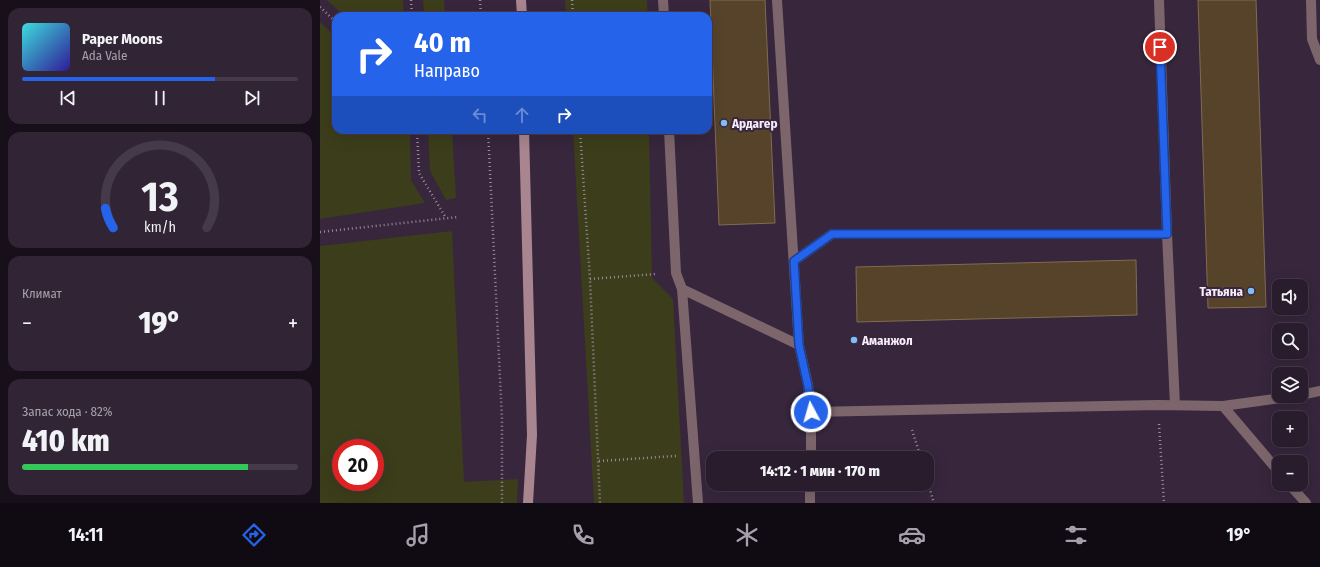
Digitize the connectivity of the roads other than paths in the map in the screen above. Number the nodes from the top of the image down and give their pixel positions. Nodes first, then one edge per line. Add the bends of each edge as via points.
1 (521, 0) edge
2 (663, 0) edge
3 (777, 0) edge
4 (1159, 0) edge
5 (1311, 0) edge
6 (522, 12) edge
7 (664, 12) edge
8 (1320, 60) edge
9 (524, 134) edge
10 (669, 134) edge
11 (1167, 234) junction
12 (794, 261) junction
13 (682, 289) junction
14 (799, 345) junction
15 (1320, 391) edge
16 (1308, 394) edge
17 (1272, 399) edge
18 (1175, 405) junction
19 (1223, 406) junction
20 (811, 412) junction
21 (810, 451) edge
22 (1272, 464) edge
23 (810, 491) edge
24 (1295, 491) edge
25 (528, 503) edge
26 (698, 503) edge
27 (810, 503) edge
28 (1306, 503) edge

1 - 6 main road
2 - 7 street
3 - 12 street
4 - 11 street
5 - 8 street via 1312,39
9 - 25 main road via 532,435
10 - 13 street via 676,273
11 - 12 street via 832,234
11 - 18 street
12 - 14 street
13 - 14 street
13 - 26 street
14 - 20 street
15 - 16 street
17 - 19 street
18 - 19 street
18 - 20 street
19 - 22 street
20 - 21 street
23 - 27 street
24 - 28 street

